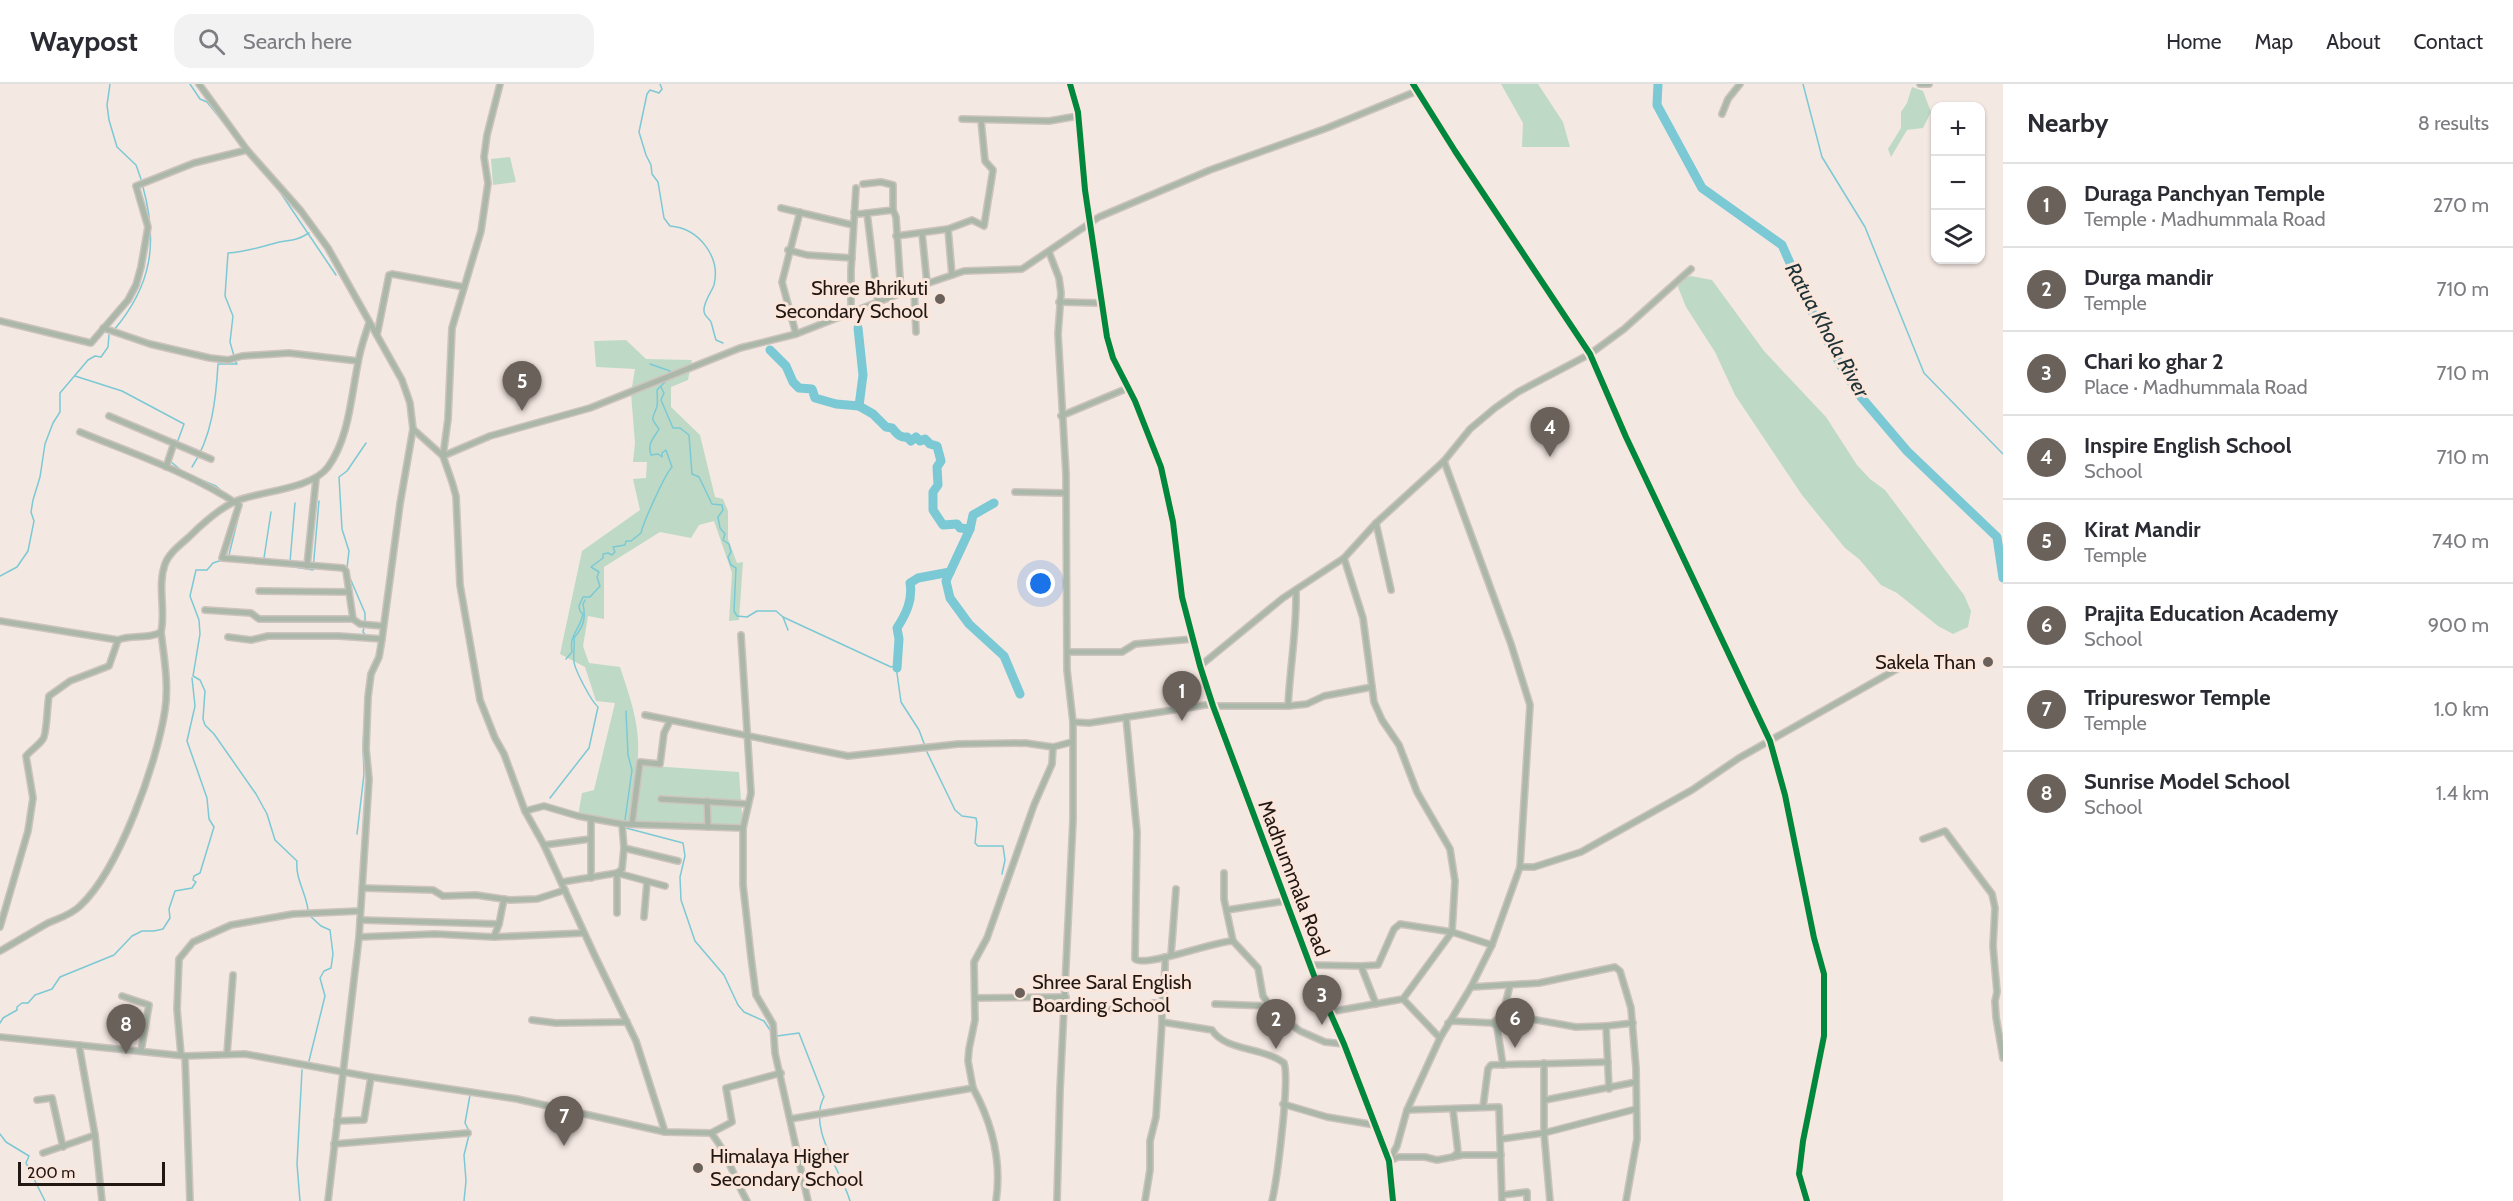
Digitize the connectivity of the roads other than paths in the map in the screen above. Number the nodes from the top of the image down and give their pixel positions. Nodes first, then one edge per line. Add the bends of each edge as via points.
1 (199, 84) edge
2 (500, 84) edge
3 (1070, 84) edge
4 (1413, 84) edge
5 (1740, 84) edge
6 (1920, 84) edge
7 (1929, 84) edge
8 (1417, 91) junction
9 (1722, 114) dead end
10 (1078, 116) junction
11 (962, 118) dead end
12 (981, 120) junction
13 (247, 150) junction
14 (863, 184) dead end
15 (856, 188) dead end
16 (781, 208) dead end
17 (893, 210) junction
18 (800, 212) junction
19 (854, 212) junction
20 (867, 213) junction
21 (854, 225) junction
22 (1090, 225) junction
23 (948, 230) junction
24 (922, 233) junction
25 (896, 236) junction
26 (788, 250) junction
27 (1049, 252) junction
28 (852, 258) junction
29 (1691, 269) dead end
30 (952, 275) junction
31 (927, 283) junction
32 (464, 287) junction
33 (914, 288) junction
34 (901, 293) junction
35 (1059, 302) junction
36 (878, 303) junction
37 (1101, 303) junction
38 (851, 314) junction
39 (0, 321) edge
40 (369, 323) junction
41 (103, 328) junction
42 (916, 332) dead end
43 (796, 334) junction
44 (377, 335) junction
45 (1590, 354) junction
46 (358, 361) junction
47 (1128, 388) junction
48 (109, 416) dead end
49 (1061, 416) junction
50 (413, 429) junction
51 (81, 432) dead end
52 (174, 443) junction
53 (443, 456) junction
54 (211, 459) dead end
55 (1444, 461) junction
56 (166, 467) junction
57 (316, 479) junction
58 (1015, 492) dead end
59 (1064, 494) junction
60 (234, 502) junction
61 (1376, 523) junction
62 (1344, 558) junction
63 (307, 566) junction
64 (1296, 590) junction
65 (1391, 590) dead end
66 (259, 591) dead end
67 (349, 592) junction
68 (205, 610) dead end
69 (353, 619) junction
70 (0, 621) edge
71 (382, 626) junction
72 (161, 632) junction
73 (741, 636) dead end
74 (228, 637) dead end
75 (382, 639) junction
76 (1193, 639) junction
77 (118, 640) junction
78 (1068, 652) junction
79 (1200, 666) junction
80 (1897, 669) dead end
81 (1372, 687) junction
82 (1212, 705) junction
83 (1287, 706) junction
84 (645, 715) dead end
85 (1126, 717) junction
86 (670, 721) junction
87 (1073, 722) junction
88 (747, 735) junction
89 (1770, 741) junction
90 (1072, 742) junction
91 (1053, 747) junction
92 (661, 799) dead end
93 (707, 801) junction
94 (748, 804) junction
95 (525, 811) junction
96 (591, 819) junction
97 (622, 824) junction
98 (632, 824) junction
99 (708, 827) junction
100 (743, 828) junction
101 (590, 839) junction
102 (1923, 839) dead end
103 (544, 845) junction
104 (624, 848) junction
105 (678, 861) dead end
106 (1520, 867) junction
107 (617, 873) junction
108 (1224, 873) dead end
109 (591, 878) junction
110 (562, 882) junction
111 (647, 882) junction
112 (665, 886) dead end
113 (362, 888) junction
114 (1176, 889) dead end
115 (565, 890) junction
116 (504, 899) junction
117 (1285, 901) junction
118 (1227, 910) junction
119 (360, 911) junction
120 (617, 912) dead end
121 (644, 917) dead end
122 (360, 920) junction
123 (498, 924) junction
124 (0, 927) edge
125 (1452, 932) junction
126 (584, 933) junction
127 (359, 937) junction
128 (494, 937) junction
129 (1233, 941) junction
130 (1492, 945) junction
131 (0, 951) edge
132 (1168, 956) junction
133 (1310, 965) junction
134 (1361, 966) junction
135 (233, 975) dead end
136 (1510, 985) junction
137 (1471, 987) junction
138 (122, 996) dead end
139 (1066, 997) junction
140 (975, 998) junction
141 (1403, 999) junction
142 (1161, 1004) junction
143 (1215, 1004) dead end
144 (1377, 1004) junction
145 (1268, 1006) junction
146 (1065, 1007) junction
147 (1329, 1012) junction
148 (1503, 1014) junction
149 (532, 1020) dead end
150 (627, 1022) junction
151 (1162, 1022) junction
152 (1633, 1022) junction
153 (1493, 1023) junction
154 (1447, 1024) junction
155 (1606, 1026) junction
156 (1633, 1029) dead end
157 (0, 1036) edge
158 (1440, 1038) junction
159 (1344, 1044) junction
160 (79, 1045) junction
161 (141, 1052) junction
162 (227, 1054) junction
163 (183, 1056) junction
164 (2003, 1058) edge
165 (1608, 1062) junction
166 (1544, 1064) junction
167 (1503, 1065) junction
168 (345, 1072) junction
169 (781, 1073) junction
170 (371, 1077) junction
171 (1636, 1082) junction
172 (973, 1088) junction
173 (1609, 1089) junction
174 (37, 1100) dead end
175 (1545, 1100) junction
176 (1283, 1104) junction
177 (1483, 1107) junction
178 (1636, 1109) junction
179 (1407, 1110) junction
180 (1453, 1110) junction
181 (790, 1119) junction
182 (337, 1121) junction
183 (1375, 1125) junction
184 (665, 1132) junction
185 (468, 1133) dead end
186 (711, 1133) junction
187 (1544, 1133) junction
188 (95, 1135) junction
189 (1501, 1139) junction
190 (334, 1144) junction
191 (63, 1147) junction
192 (43, 1153) dead end
193 (1501, 1155) junction
194 (1452, 1158) junction
195 (1389, 1161) junction
196 (1502, 1198) edge
197 (102, 1201) edge
198 (190, 1201) edge
199 (328, 1201) edge
200 (747, 1201) edge
201 (808, 1201) edge
202 (996, 1201) edge
203 (1057, 1201) edge
204 (1144, 1201) edge
205 (1272, 1201) edge
206 (1393, 1201) edge
207 (1527, 1201) edge
208 (1550, 1201) edge
209 (1626, 1201) edge
210 (1808, 1201) edge

1 - 13 street
2 - 32 street via 484,157 488,183 481,231
3 - 10 street, Madhummala Road
4 - 8 street
5 - 9 street
6 - 7 street
8 - 22 street via 1170,186 1099,217
8 - 45 street
10 - 12 street via 1049,121
10 - 22 street, Madhummala Road
11 - 12 street
12 - 23 street via 985,161 993,170 984,226 972,220
13 - 40 street via 328,248
13 - 41 street via 194,163 136,186 148,227 141,267 128,300
14 - 17 street via 893,184
15 - 19 street
16 - 18 street
17 - 20 street
17 - 25 street
18 - 21 street
18 - 26 street
19 - 20 street
19 - 21 street
20 - 36 street
21 - 28 street
22 - 27 street
22 - 37 street, Madhummala Road
23 - 24 street
23 - 30 street
24 - 25 street
24 - 31 street
25 - 34 street
26 - 28 street
26 - 43 street via 782,282
27 - 30 street via 1022,269
27 - 35 street via 1059,278
28 - 38 street
29 - 45 street
30 - 31 street
31 - 33 street
32 - 44 street via 389,275
32 - 53 street via 452,328
33 - 34 street
33 - 42 street
34 - 36 street
35 - 37 street
35 - 49 street
36 - 38 street
37 - 47 street, Madhummala Road via 1113,358
38 - 43 street
39 - 41 street via 91,343
40 - 44 street
40 - 46 street
41 - 46 street via 210,358 228,360 289,353
43 - 53 street via 740,348 590,408 490,436
44 - 50 street via 411,403
45 - 55 street via 1495,408 1470,429
45 - 89 street
46 - 57 street via 337,453
47 - 49 street
47 - 76 street, Madhummala Road via 1161,467 1173,522 1182,597
48 - 52 street
49 - 59 street
50 - 53 street
50 - 71 street
51 - 56 street
52 - 54 street
52 - 56 street
53 - 95 street via 456,496 460,585 480,700
55 - 61 street
55 - 106 street via 1530,705
56 - 60 street
57 - 60 street
57 - 63 street
58 - 59 street
59 - 78 street
60 - 63 street via 239,505 222,558
60 - 72 street via 204,522 165,565
61 - 62 street
61 - 65 street
62 - 64 street
62 - 81 street via 1363,618
63 - 67 street via 344,567
64 - 79 street
64 - 83 street
66 - 67 street
67 - 69 street
68 - 69 street via 251,614 259,619
69 - 71 street via 360,624
70 - 77 street
71 - 75 street
72 - 77 street
72 - 131 street via 164,717 154,762 117,853 77,909
73 - 88 street
74 - 75 street
75 - 113 street via 368,697 369,779
76 - 78 street via 1135,644 1122,652
76 - 79 street, Madhummala Road
77 - 124 street via 109,666 70,681 49,696 46,734 26,756 33,798 30,820
78 - 87 street via 1066,670
79 - 82 street, Madhummala Road
80 - 89 street
81 - 83 street
81 - 125 street via 1382,720 1399,745 1417,792 1450,849 1455,881
82 - 83 street
82 - 85 street
82 - 117 street, Madhummala Road
84 - 86 street
85 - 87 street
85 - 132 street via 1137,832 1135,959 1143,962
86 - 88 street
86 - 98 street via 664,733 660,764 640,762
87 - 90 street
88 - 91 street via 848,756 993,743
88 - 94 street via 751,793
89 - 106 street via 1581,852 1534,867
89 - 210 street via 1824,974 1824,1036 1799,1174
90 - 91 street
90 - 139 street
91 - 140 street via 1052,764 987,938 974,962
92 - 93 street
93 - 94 street
93 - 99 street
94 - 100 street
95 - 96 street via 544,806
95 - 103 street
96 - 97 street
96 - 101 street
97 - 98 street
97 - 104 street
98 - 99 street
99 - 100 street
100 - 169 street via 743,885 756,995 774,1024 775,1053
101 - 103 street
101 - 109 street
102 - 164 street via 1945,831 1992,894 1995,1017
103 - 110 street
104 - 105 street
104 - 107 street via 622,869
106 - 130 street
107 - 109 street
107 - 111 street
107 - 120 street
108 - 118 street
109 - 110 street
110 - 115 street
111 - 112 street
111 - 121 street
113 - 116 street via 433,890 443,896
113 - 119 street
114 - 132 street
115 - 116 street via 537,899
115 - 126 street
116 - 123 street
117 - 118 street
117 - 133 street, Madhummala Road
118 - 129 street
119 - 122 street
119 - 163 street via 309,913 231,925 193,942 179,959 177,1009
122 - 123 street
122 - 127 street
123 - 128 street
125 - 130 street
125 - 134 street via 1400,924 1378,965
125 - 141 street
126 - 128 street
126 - 150 street
127 - 128 street
127 - 168 street
129 - 132 street
129 - 145 street via 1258,968
130 - 137 street
132 - 142 street
133 - 134 street
133 - 147 street, Madhummala Road
134 - 144 street
135 - 162 street
136 - 137 street
136 - 148 street
136 - 152 street via 1615,968 1620,971
137 - 154 street
138 - 161 street via 149,1005
139 - 140 street
139 - 146 street
140 - 172 street via 968,1061
141 - 144 street
141 - 158 street
142 - 146 street via 1109,1010
142 - 151 street
143 - 145 street
144 - 147 street
145 - 159 street via 1300,1031 1325,1042
146 - 203 street
147 - 159 street, Madhummala Road
148 - 153 street
148 - 155 street via 1576,1027
149 - 150 street
150 - 184 street
151 - 176 street via 1212,1030 1221,1041 1281,1060 1286,1066
151 - 204 street via 1156,1117
152 - 155 street
152 - 156 street
152 - 171 street
153 - 154 street
153 - 167 street
154 - 158 street
155 - 165 street
157 - 160 street
158 - 179 street
159 - 183 street, Madhummala Road
160 - 161 street
160 - 188 street
161 - 163 street
162 - 163 street
162 - 168 street via 275,1058
163 - 198 street
165 - 166 street
165 - 173 street
166 - 167 street
166 - 175 street
167 - 177 street via 1491,1065 1488,1070
168 - 170 street
168 - 182 street
169 - 181 street
169 - 186 street via 726,1088 732,1122
170 - 182 street via 364,1119
170 - 184 street via 517,1099
171 - 173 street
171 - 178 street
172 - 181 street
172 - 202 street via 994,1138
173 - 175 street
174 - 191 street via 52,1098
175 - 187 street
176 - 183 street
176 - 205 street
177 - 180 street
177 - 189 street via 1499,1107
178 - 187 street
178 - 209 street via 1637,1139
179 - 180 street
179 - 195 street
180 - 194 street via 1458,1152
181 - 201 street
182 - 190 street
183 - 195 street, Madhummala Road
184 - 186 street
185 - 190 street
186 - 200 street
187 - 189 street
187 - 208 street
188 - 191 street
188 - 197 street
189 - 193 street
190 - 199 street
191 - 192 street
193 - 194 street
193 - 196 street
194 - 195 street
195 - 206 street, Madhummala Road
196 - 207 street via 1527,1191

